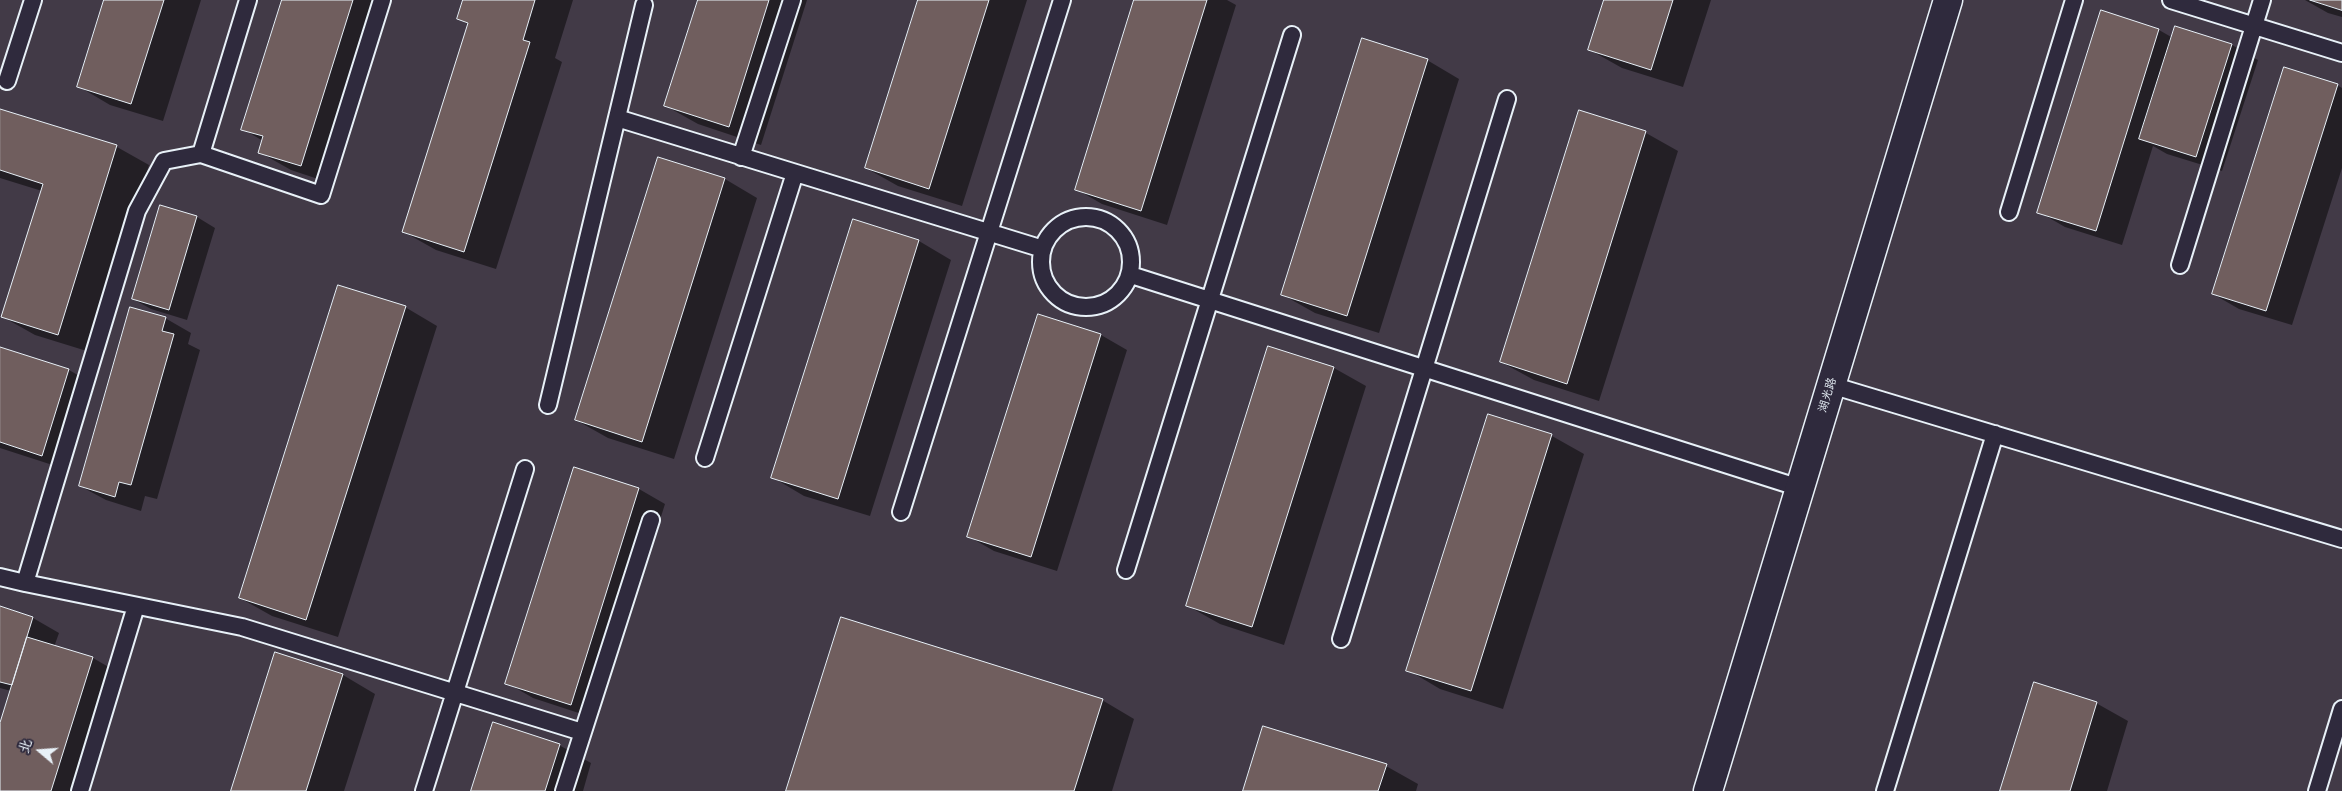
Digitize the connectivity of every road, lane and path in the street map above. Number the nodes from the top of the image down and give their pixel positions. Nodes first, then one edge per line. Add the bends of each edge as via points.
1 (33, 0) edge
2 (248, 0) edge
3 (382, 0) edge
4 (792, 0) edge
5 (1062, 0) edge
6 (1948, 0) edge
7 (2074, 0) edge
8 (2171, 0) edge
9 (2262, 0) edge
10 (644, 5) dead end
11 (2254, 26) junction
12 (1292, 35) dead end
13 (2342, 54) edge
14 (7, 81) dead end
15 (1507, 99) dead end
16 (617, 118) junction
17 (201, 154) junction
18 (741, 157) junction
19 (796, 174) junction
20 (2009, 212) dead end
21 (989, 232) junction
22 (1043, 249) junction
23 (2180, 265) dead end
24 (1131, 275) junction
25 (1210, 300) junction
26 (1424, 368) junction
27 (1831, 385) junction
28 (548, 405) dead end
29 (1994, 434) junction
30 (705, 458) dead end
31 (525, 469) dead end
32 (1800, 488) junction
33 (901, 512) dead end
34 (651, 520) dead end
35 (2342, 539) edge
36 (1126, 570) dead end
37 (0, 577) edge
38 (25, 583) junction
39 (136, 606) junction
40 (1341, 638) dead end
41 (455, 692) junction
42 (2342, 709) edge
43 (582, 732) junction
44 (80, 791) edge
45 (424, 791) edge
46 (564, 791) edge
47 (1708, 791) edge
48 (1885, 791) edge
49 (2317, 791) edge

1 - 14 lane
2 - 17 lane
3 - 17 lane via 321,195
4 - 18 lane
5 - 21 lane
6 - 27 street, 湖光路
7 - 20 lane
8 - 11 lane
9 - 11 lane
10 - 16 lane
11 - 13 lane
11 - 23 lane
12 - 25 lane
15 - 26 lane
16 - 18 lane
16 - 28 lane
17 - 38 lane via 164,161 137,211
18 - 19 lane
19 - 21 lane
19 - 30 lane
21 - 22 lane
21 - 33 lane
22 - 24 lane via 1050,234 1061,224 1088,216 1103,219 1117,228 1127,242 1132,258
22 - 24 lane via 1044,279 1052,292 1065,303 1080,308 1096,307 1110,301 1123,290
24 - 25 lane
25 - 26 lane
25 - 36 lane
26 - 32 lane
26 - 40 lane
27 - 29 lane
27 - 32 street, 湖光路
29 - 35 lane
29 - 48 lane
31 - 41 lane
32 - 47 street, 湖光路
34 - 43 lane
37 - 38 lane
38 - 39 lane
39 - 41 lane via 242,627
39 - 44 lane
41 - 43 lane
41 - 45 lane
42 - 49 lane
43 - 46 lane

